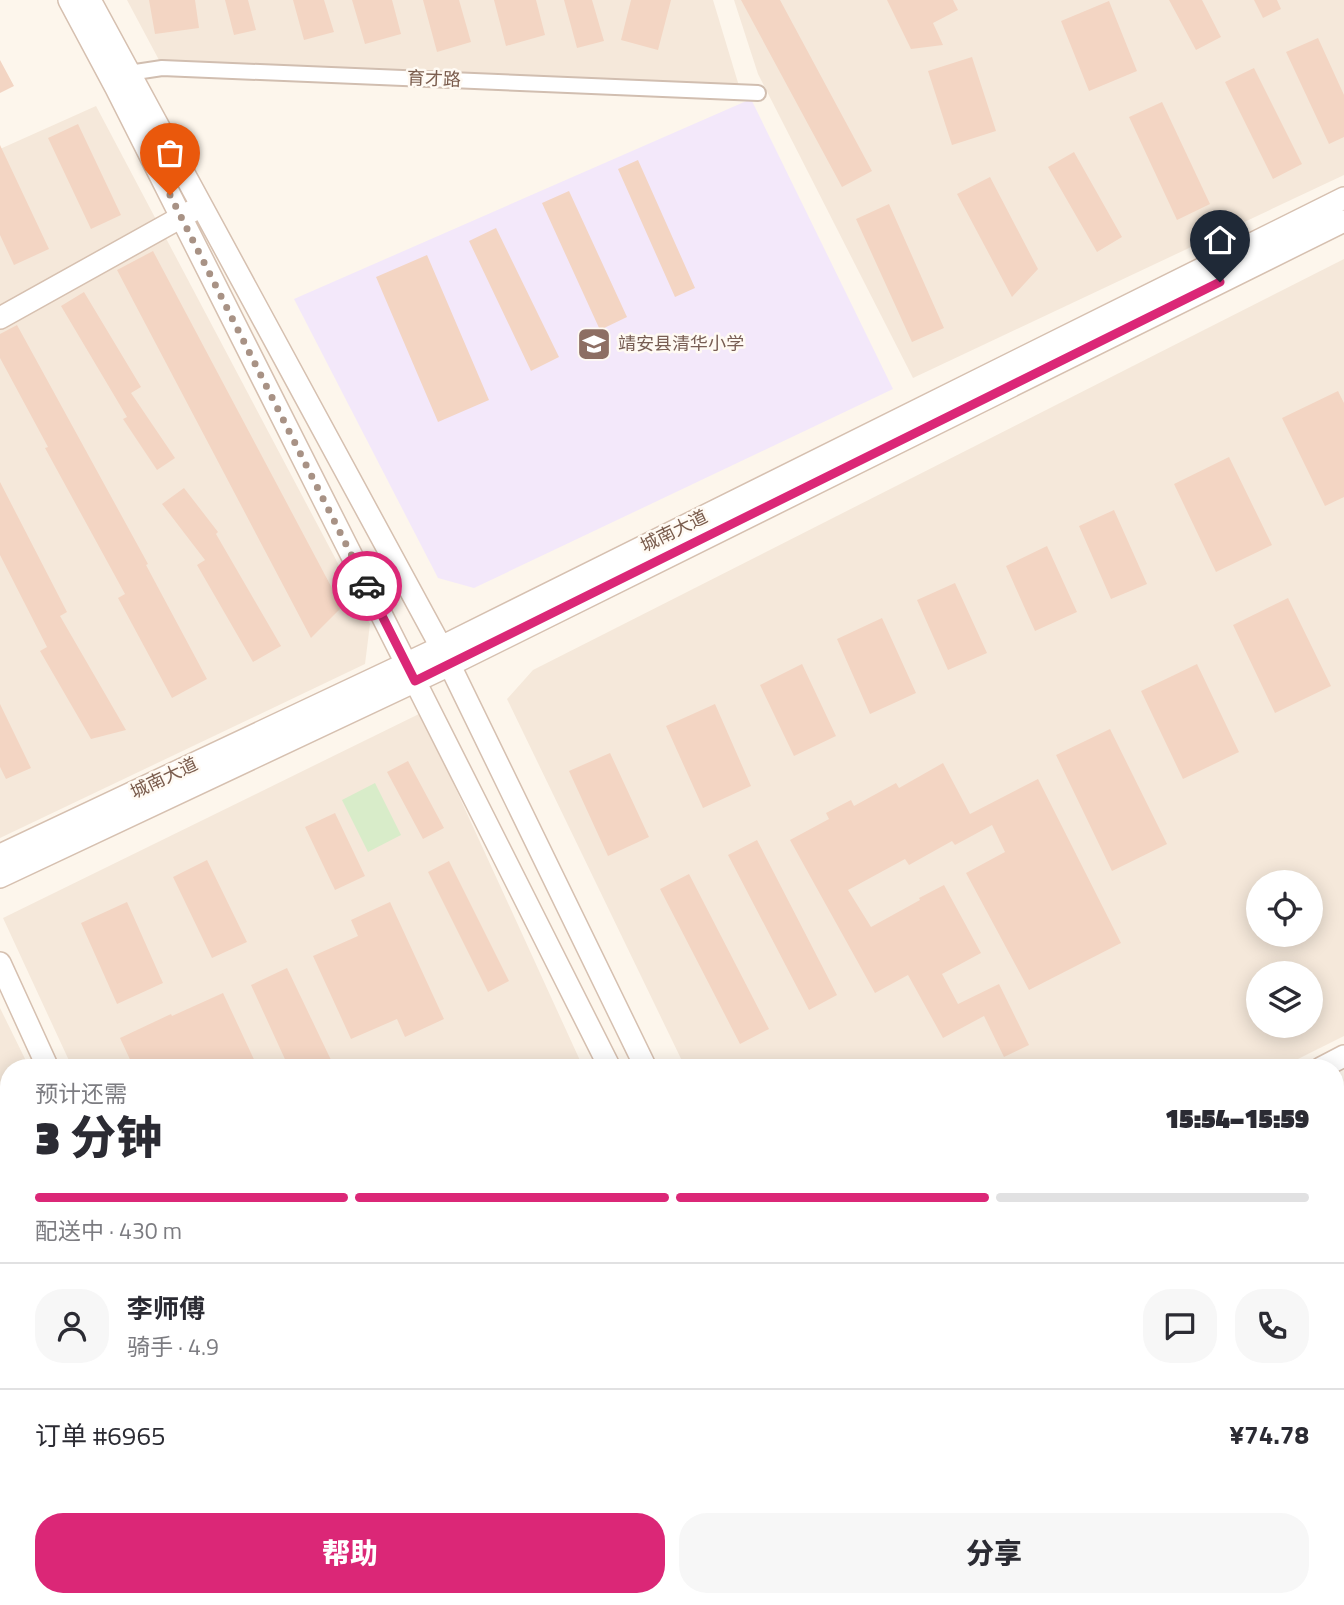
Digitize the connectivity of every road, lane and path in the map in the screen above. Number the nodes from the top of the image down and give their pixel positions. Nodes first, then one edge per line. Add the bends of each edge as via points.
1 (69, 0) edge
2 (90, 0) edge
3 (123, 80) junction
4 (758, 93) dead end
5 (1344, 198) edge
6 (201, 206) junction
7 (181, 217) junction
8 (1344, 221) edge
9 (0, 318) edge
10 (445, 656) junction
11 (411, 673) junction
12 (0, 855) edge
13 (0, 877) edge
14 (0, 963) edge
15 (44, 1059) edge
16 (605, 1059) edge
17 (642, 1059) edge

1 - 3 main road
2 - 3 main road
3 - 4 street, 育才路 via 162,68
3 - 6 main road
3 - 7 main road
5 - 10 main road, 城南大道
6 - 7 main road
6 - 10 main road
7 - 9 main road
7 - 11 main road
8 - 10 main road, 城南大道
10 - 11 main road, 城南大道
10 - 17 main road
11 - 12 main road, 城南大道
11 - 13 main road, 城南大道
11 - 16 main road
14 - 15 main road

